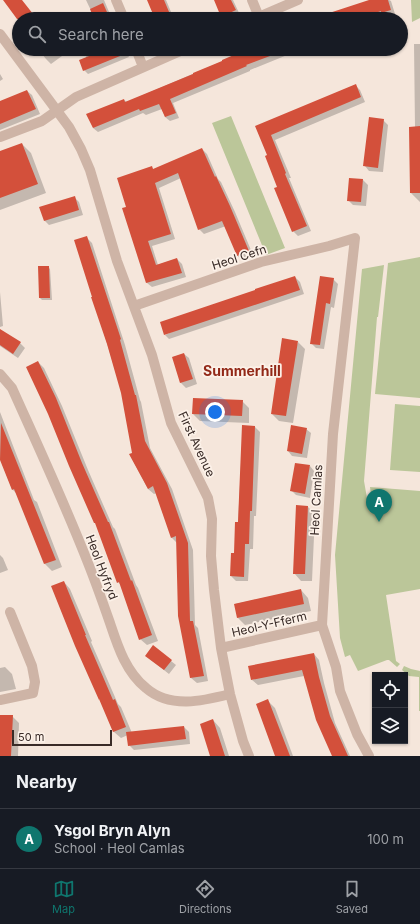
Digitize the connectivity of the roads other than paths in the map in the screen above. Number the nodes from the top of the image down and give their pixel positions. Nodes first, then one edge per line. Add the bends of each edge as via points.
1 (116, 0) edge
2 (252, 0) edge
3 (298, 0) edge
4 (121, 12) edge
5 (255, 12) edge
6 (270, 12) edge
7 (0, 34) edge
8 (12, 50) edge
9 (16, 56) edge
10 (139, 56) edge
11 (168, 56) edge
12 (143, 67) junction
13 (57, 111) junction
14 (0, 136) edge
15 (355, 238) joint
16 (134, 306) junction
17 (0, 374) edge
18 (10, 612) dead end
19 (322, 625) junction
20 (222, 648) junction
21 (230, 694) junction
22 (0, 700) edge
23 (249, 756) edge
24 (369, 756) edge

1 - 4 street
2 - 5 street
3 - 6 street
7 - 8 street, First Avenue
9 - 13 street, First Avenue
10 - 12 street
11 - 12 street
12 - 13 street via 76,97
13 - 14 street via 42,120
13 - 16 street, First Avenue via 69,127 90,170 117,261
15 - 16 street, Heol Cefn via 261,262
15 - 19 street, Heol Camlas via 333,434
16 - 20 street, First Avenue via 152,356 171,423 208,498 212,520 213,583
17 - 21 street, Heol Hyfryd via 12,388 88,564 121,654 133,674 146,689 163,699 196,701
18 - 22 street via 32,666 35,682 33,693
19 - 20 street, Heol-Y-Fferm
19 - 24 street, Heol Camlas via 336,667 340,691
20 - 21 street, First Avenue
21 - 23 street, First Avenue

